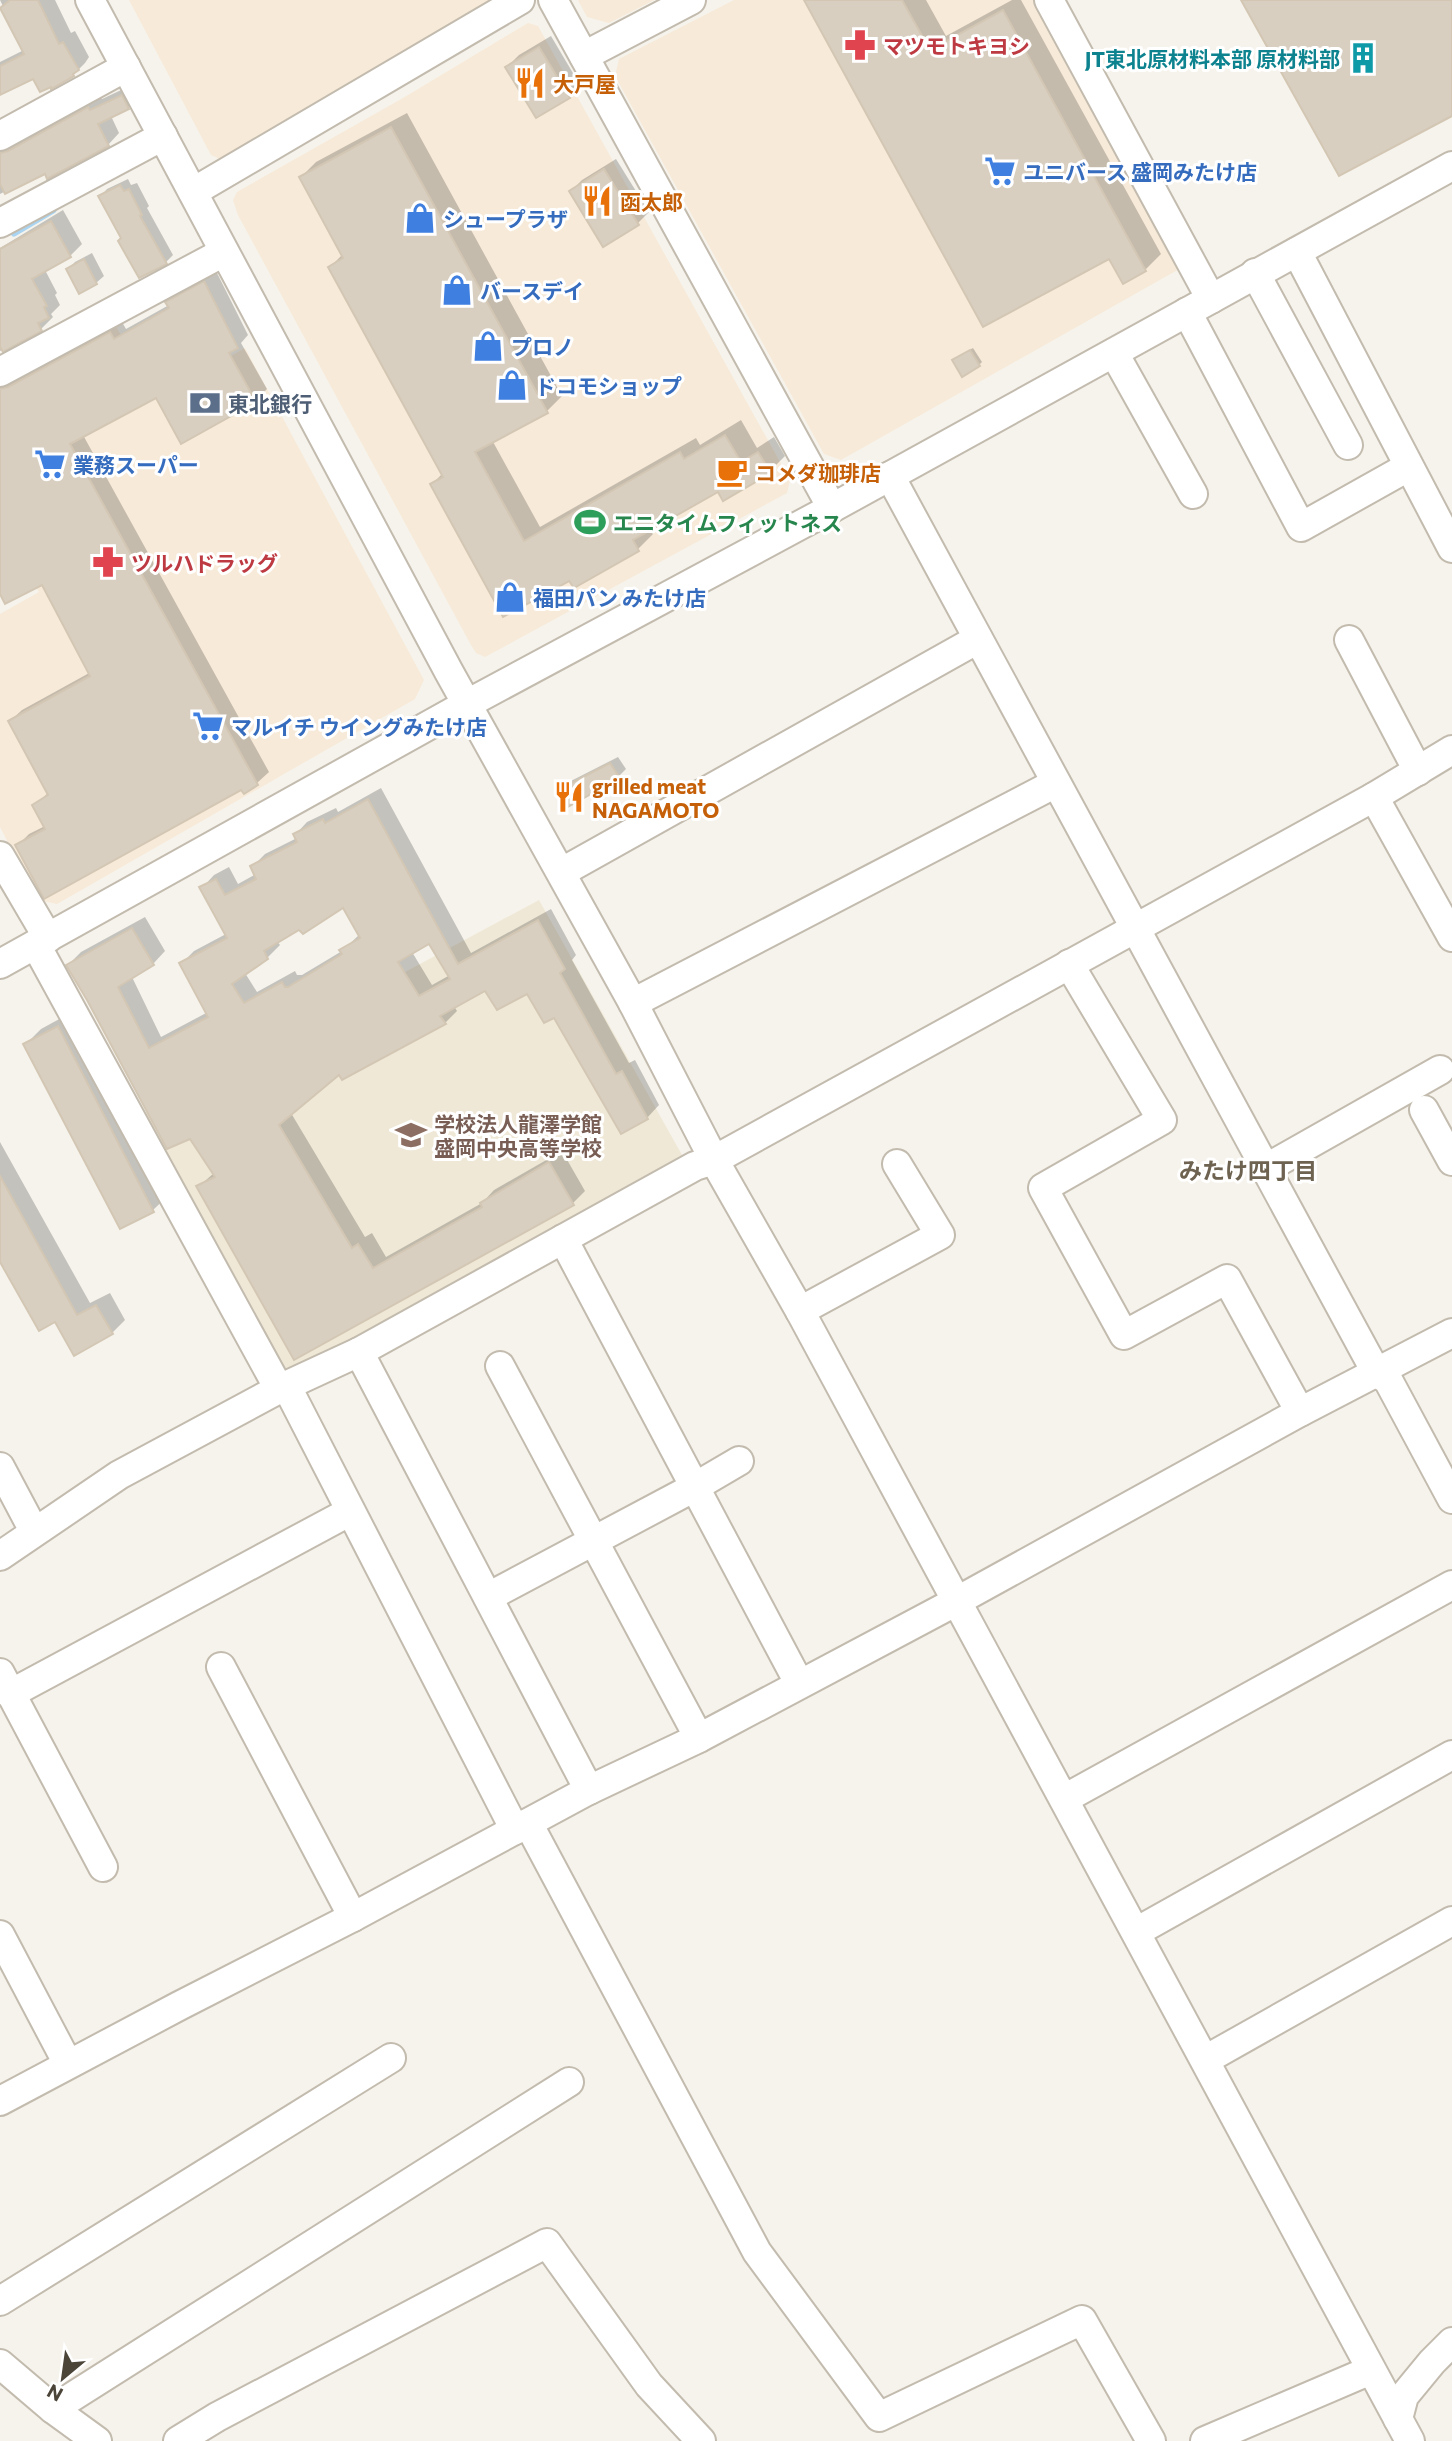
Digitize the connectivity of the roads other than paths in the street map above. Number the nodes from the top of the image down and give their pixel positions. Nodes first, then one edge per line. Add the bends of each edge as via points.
1 (90, 0) edge
2 (520, 0) edge
3 (553, 0) edge
4 (691, 0) edge
5 (1049, 0) edge
6 (584, 56) junction
7 (126, 67) junction
8 (0, 136) edge
9 (163, 136) junction
10 (1452, 166) edge
11 (193, 192) junction
12 (0, 223) edge
13 (224, 252) junction
14 (1297, 252) junction
15 (1255, 273) junction
16 (1199, 306) junction
17 (1114, 353) junction
18 (0, 372) edge
19 (1348, 445) dead end
20 (1408, 467) junction
21 (890, 476) junction
22 (1193, 494) dead end
23 (832, 508) junction
24 (1452, 548) edge
25 (978, 639) junction
26 (1349, 640) dead end
27 (467, 704) junction
28 (1452, 750) edge
29 (1418, 771) junction
30 (1056, 783) junction
31 (1374, 797) junction
32 (0, 856) edge
33 (562, 872) junction
34 (1135, 928) junction
35 (1452, 937) edge
36 (42, 941) junction
37 (0, 964) edge
38 (1069, 964) junction
39 (633, 1003) junction
40 (1440, 1070) dead end
41 (1424, 1110) dead end
42 (714, 1160) junction
43 (1452, 1161) edge
44 (897, 1164) dead end
45 (1265, 1169) junction
46 (563, 1239) junction
47 (800, 1311) junction
48 (1452, 1333) edge
49 (359, 1352) junction
50 (499, 1366) dead end
51 (1376, 1372) junction
52 (283, 1388) junction
53 (1300, 1412) junction
54 (739, 1461) dead end
55 (0, 1467) edge
56 (693, 1488) junction
57 (1452, 1499) edge
58 (349, 1512) junction
59 (34, 1531) junction
60 (592, 1541) junction
61 (0, 1556) edge
62 (1452, 1585) edge
63 (488, 1597) junction
64 (957, 1601) junction
65 (221, 1667) dead end
66 (5, 1683) edge
67 (799, 1683) junction
68 (699, 1738) junction
69 (1452, 1755) edge
70 (589, 1790) junction
71 (1064, 1799) junction
72 (521, 1827) junction
73 (103, 1867) dead end
74 (353, 1917) junction
75 (1452, 1921) edge
76 (1136, 1932) junction
77 (0, 1935) edge
78 (391, 2058) dead end
79 (1205, 2060) junction
80 (68, 2064) junction
81 (569, 2082) dead end
82 (0, 2101) edge
83 (0, 2301) edge
84 (1452, 2342) edge
85 (0, 2364) edge
86 (1371, 2370) junction
87 (53, 2409) junction
88 (1404, 2430) edge
89 (97, 2441) edge
90 (178, 2441) edge
91 (701, 2441) edge
92 (1151, 2441) edge
93 (1205, 2441) edge

1 - 7 street
2 - 11 street
3 - 6 street
4 - 6 street
5 - 16 street
6 - 23 street
7 - 8 street
7 - 9 street
9 - 11 street
9 - 12 street
10 - 14 street
11 - 13 street
13 - 18 street
13 - 27 street
14 - 15 street
14 - 20 street
15 - 16 street
15 - 19 street
16 - 17 street
16 - 20 street via 1301,527
17 - 21 street
17 - 22 street
20 - 24 street
21 - 23 street
21 - 25 street
23 - 27 street
25 - 30 street
25 - 33 street
26 - 29 street
27 - 33 street
27 - 36 street
28 - 29 street
29 - 31 street
30 - 34 street
30 - 39 street
31 - 34 street
31 - 35 street
32 - 36 street
33 - 39 street
34 - 38 street
34 - 45 street
36 - 37 street
36 - 52 street
38 - 42 street
38 - 53 street via 1162,1120 1043,1188 1124,1335 1227,1279
39 - 42 street
40 - 45 street
41 - 43 street
42 - 46 street
42 - 47 street
44 - 47 street via 940,1236
45 - 51 street
46 - 49 street
46 - 56 street
47 - 64 street
48 - 51 street
49 - 52 street
49 - 63 street
50 - 60 street
51 - 53 street
51 - 57 street via 1388,1380
52 - 58 street
52 - 59 street via 119,1475
53 - 64 street
54 - 56 street
55 - 59 street
56 - 60 street
56 - 67 street
58 - 66 street
58 - 72 street
59 - 61 street
60 - 63 street
60 - 68 street
62 - 71 street
63 - 70 street
64 - 67 street
64 - 71 street
65 - 74 street
66 - 73 street
67 - 68 street
68 - 70 street
69 - 76 street
70 - 72 street
71 - 76 street
72 - 74 street
72 - 92 street via 757,2252 879,2417 1082,2320
74 - 80 street
75 - 79 street
76 - 79 street
77 - 80 street
78 - 83 street
79 - 86 street
80 - 82 street
81 - 87 street
84 - 88 street via 1404,2396
85 - 87 street
86 - 88 street
86 - 93 street
87 - 89 street
90 - 91 street via 547,2243 649,2385

